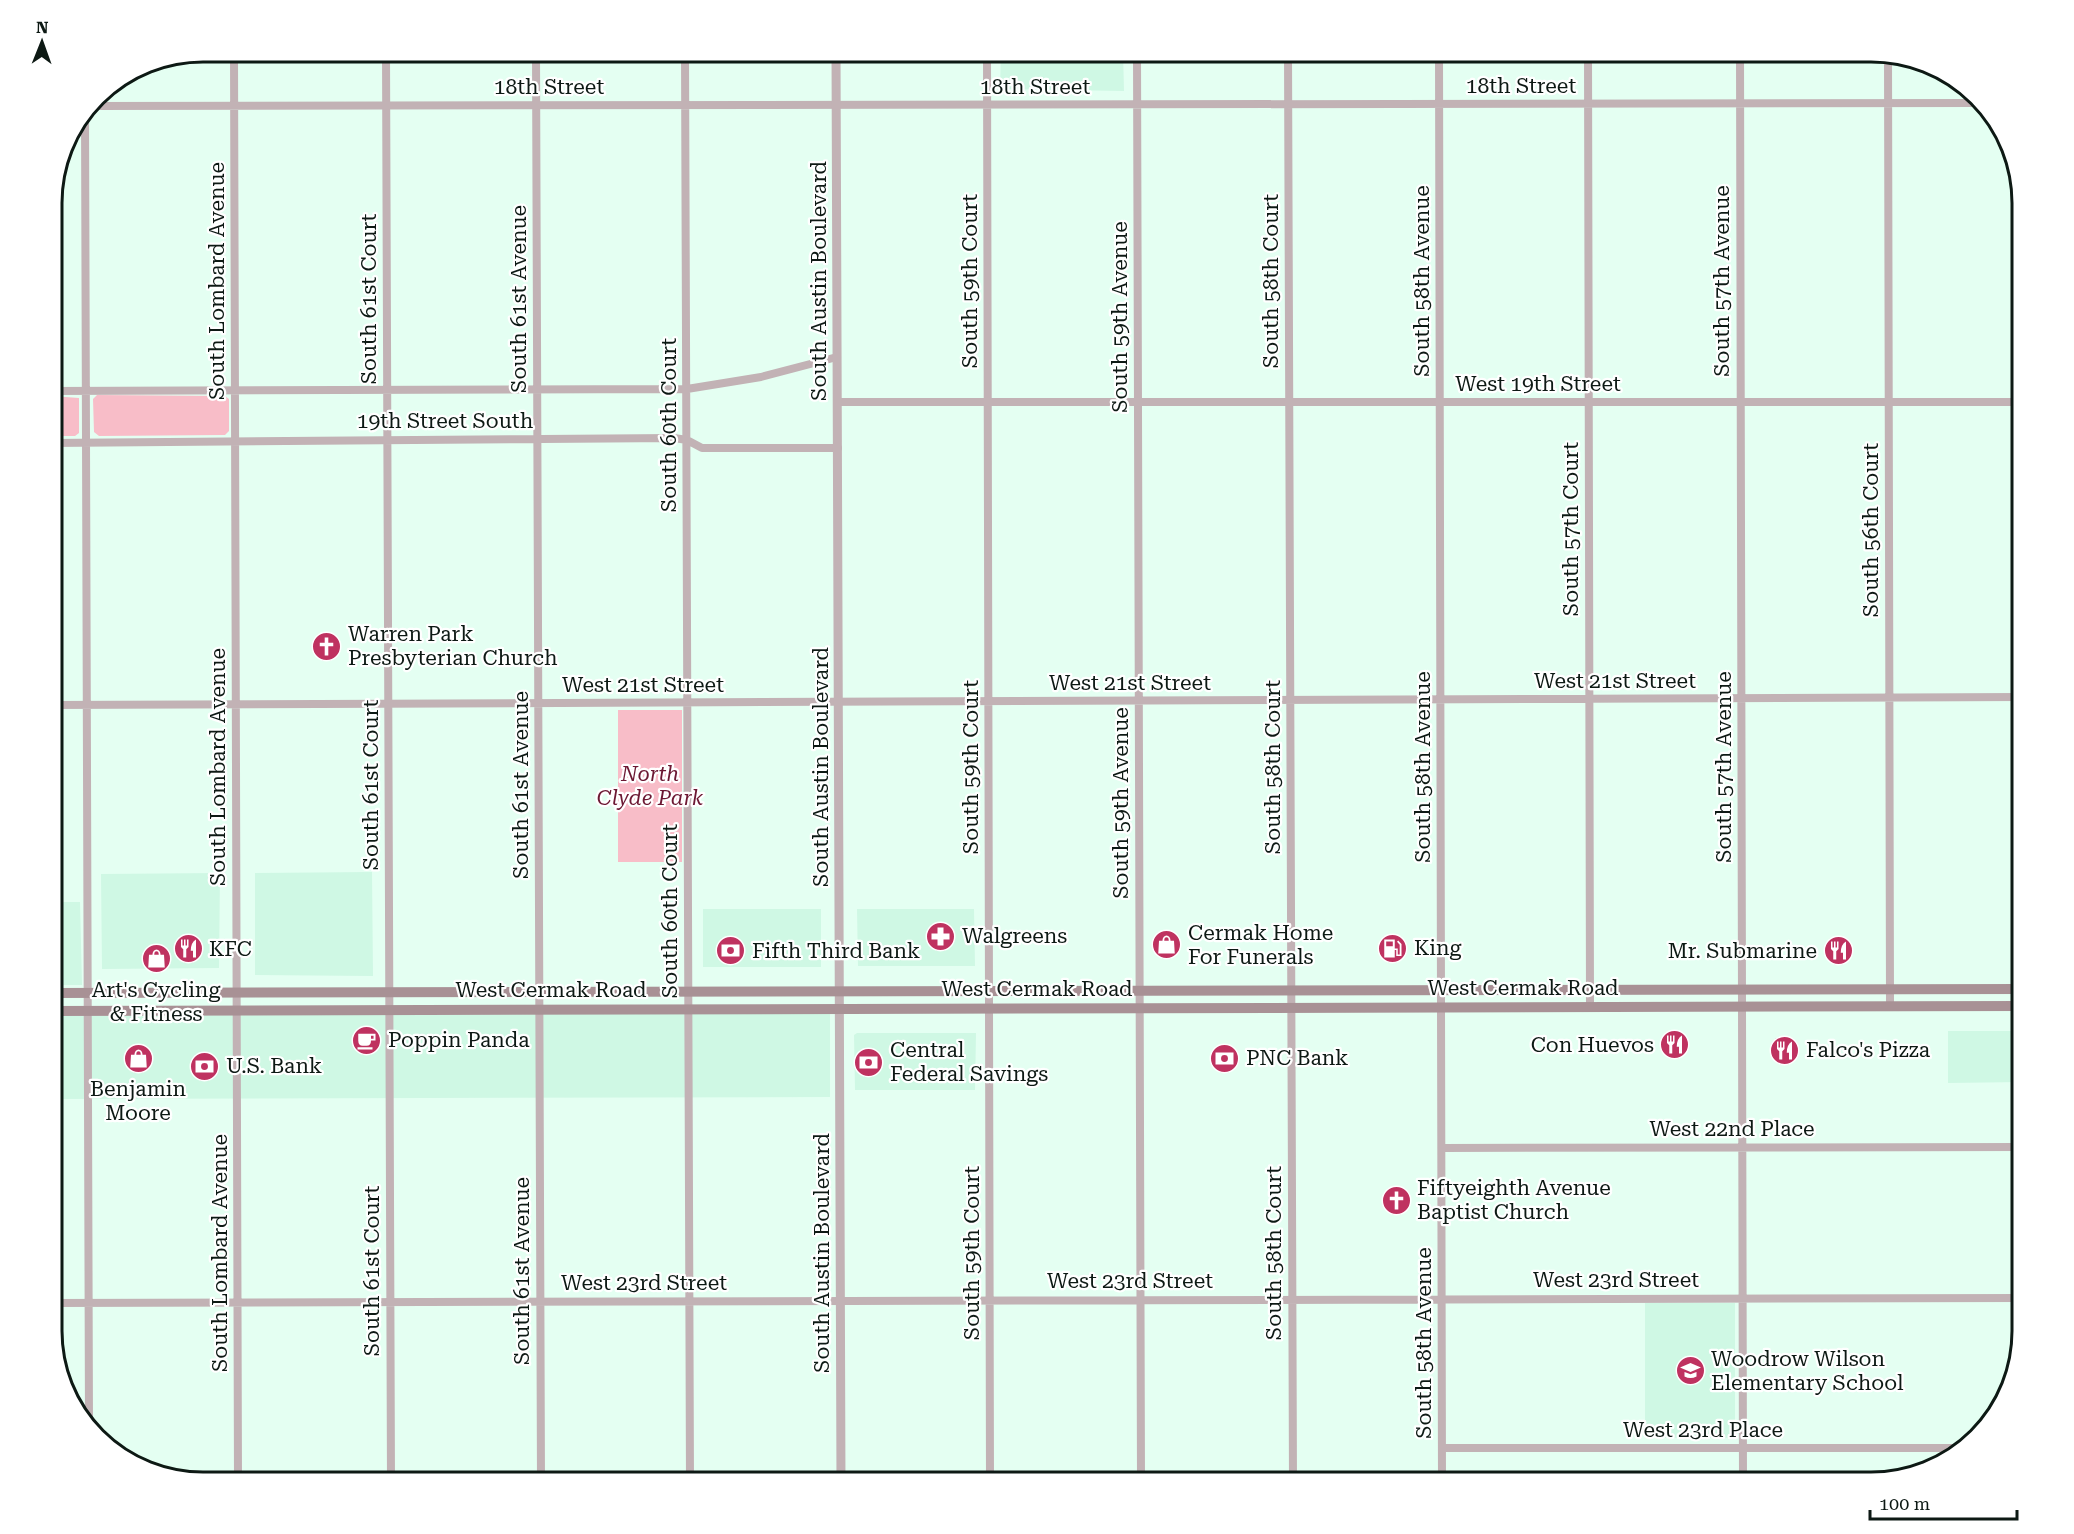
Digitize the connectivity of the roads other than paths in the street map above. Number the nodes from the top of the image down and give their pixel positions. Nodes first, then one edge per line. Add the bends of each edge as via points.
1 (234, 62) edge
2 (386, 62) edge
3 (536, 62) edge
4 (686, 62) edge
5 (836, 62) edge
6 (987, 62) edge
7 (1137, 62) edge
8 (1288, 62) edge
9 (1439, 62) edge
10 (1588, 62) edge
11 (1740, 62) edge
12 (1888, 63) edge
13 (1740, 103) junction
14 (1888, 103) junction
15 (1971, 103) edge
16 (1137, 104) junction
17 (1288, 104) junction
18 (1439, 104) junction
19 (1588, 104) junction
20 (536, 105) junction
21 (686, 105) junction
22 (837, 105) junction
23 (987, 105) junction
24 (101, 106) edge
25 (234, 106) junction
26 (386, 106) junction
27 (85, 124) edge
28 (837, 357) junction
29 (687, 389) junction
30 (387, 390) junction
31 (537, 390) junction
32 (62, 391) edge
33 (86, 391) junction
34 (235, 391) junction
35 (837, 402) junction
36 (988, 402) junction
37 (1138, 402) junction
38 (1289, 402) junction
39 (1440, 402) junction
40 (1589, 402) junction
41 (1740, 402) junction
42 (1889, 402) junction
43 (2012, 402) edge
44 (388, 439) junction
45 (537, 439) junction
46 (687, 440) junction
47 (235, 441) junction
48 (62, 443) edge
49 (86, 443) junction
50 (838, 448) junction
51 (2012, 697) edge
52 (1741, 698) junction
53 (1889, 698) junction
54 (1441, 699) junction
55 (1589, 699) junction
56 (1290, 700) junction
57 (988, 701) junction
58 (1138, 701) junction
59 (688, 702) junction
60 (838, 702) junction
61 (538, 703) junction
62 (236, 704) junction
63 (388, 704) junction
64 (62, 705) edge
65 (87, 705) junction
66 (1742, 989) junction
67 (2012, 989) edge
68 (1590, 990) junction
69 (1890, 990) junction
70 (989, 991) junction
71 (1139, 991) junction
72 (1292, 991) junction
73 (1441, 991) junction
74 (688, 992) junction
75 (839, 992) junction
76 (62, 993) edge
77 (88, 993) junction
78 (237, 993) junction
79 (390, 993) junction
80 (539, 993) junction
81 (1890, 1006) junction
82 (2012, 1006) edge
83 (1590, 1007) junction
84 (1742, 1007) junction
85 (839, 1008) junction
86 (989, 1008) junction
87 (1139, 1008) junction
88 (1292, 1008) junction
89 (1441, 1008) junction
90 (689, 1009) junction
91 (390, 1010) junction
92 (540, 1010) junction
93 (62, 1011) edge
94 (88, 1011) junction
95 (237, 1011) junction
96 (1742, 1147) junction
97 (2012, 1147) edge
98 (1442, 1148) junction
99 (1743, 1298) junction
100 (2012, 1298) edge
101 (1140, 1299) junction
102 (1292, 1299) junction
103 (1442, 1299) junction
104 (690, 1300) junction
105 (840, 1300) junction
106 (990, 1300) junction
107 (541, 1301) junction
108 (391, 1302) junction
109 (62, 1303) edge
110 (89, 1303) junction
111 (238, 1303) junction
112 (89, 1415) edge
113 (1442, 1448) junction
114 (1743, 1448) junction
115 (1951, 1448) edge
116 (238, 1472) edge
117 (391, 1472) edge
118 (541, 1472) edge
119 (690, 1472) edge
120 (841, 1472) edge
121 (990, 1472) edge
122 (1141, 1472) edge
123 (1293, 1472) edge
124 (1443, 1472) edge
125 (1743, 1472) edge

1 - 25 street, South Lombard Avenue
2 - 26 street, South 61st Court
3 - 20 street, South 61st Avenue
4 - 21 street, South 60th Court
5 - 22 street, South Austin Boulevard
6 - 23 street, South 59th Court
7 - 16 street, South 59th Avenue
8 - 17 street, South 58th Court
9 - 18 street, South 58th Avenue
10 - 19 street, South 57th Court
11 - 13 street, South 57th Avenue
12 - 14 street, South 56th Court
13 - 14 street, 18th Street
13 - 19 street, 18th Street
13 - 41 street, South 57th Avenue
14 - 15 street, 18th Street
14 - 42 street, South 56th Court
16 - 17 street, 18th Street
16 - 23 street, 18th Street
16 - 37 street, South 59th Avenue
17 - 18 street, 18th Street
17 - 38 street, South 58th Court
18 - 19 street, 18th Street
18 - 39 street, South 58th Avenue
19 - 40 street, South 57th Court
20 - 21 street, 18th Street
20 - 26 street, 18th Street
20 - 31 street, South 61st Avenue
21 - 22 street, 18th Street
21 - 29 street, South 60th Court
22 - 23 street, 18th Street
22 - 28 street, South Austin Boulevard
23 - 36 street, South 59th Court
24 - 25 street, 18th Street
25 - 26 street, 18th Street
25 - 34 street, South Lombard Avenue
26 - 30 street, South 61st Court
27 - 33 street
28 - 29 street
28 - 35 street, South Austin Boulevard
29 - 31 street
29 - 46 street, South 60th Court
30 - 31 street
30 - 34 street
30 - 44 street, South 61st Court
31 - 45 street, South 61st Avenue
32 - 33 street
33 - 34 street
33 - 49 street
34 - 47 street, South Lombard Avenue
35 - 36 street, West 19th Street
35 - 50 street, South Austin Boulevard
36 - 37 street, West 19th Street
36 - 57 street, South 59th Court
37 - 38 street, West 19th Street
37 - 58 street, South 59th Avenue
38 - 39 street, West 19th Street
38 - 56 street, South 58th Court
39 - 40 street, West 19th Street
39 - 54 street, South 58th Avenue
40 - 41 street, West 19th Street
40 - 55 street, South 57th Court
41 - 42 street, West 19th Street
41 - 52 street, South 57th Avenue
42 - 43 street, West 19th Street
42 - 53 street, South 56th Court
44 - 45 street, 19th Street South
44 - 47 street, 19th Street South
44 - 63 street, South 61st Court
45 - 46 street, 19th Street South
45 - 61 street, South 61st Avenue
46 - 50 street, 19th Street South via 702,448
46 - 59 street, South 60th Court
47 - 49 street, 19th Street South
47 - 62 street, South Lombard Avenue
48 - 49 street, 19th Street South
49 - 65 street
50 - 60 street, South Austin Boulevard
51 - 53 street, West 21st Street
52 - 53 street, West 21st Street
52 - 55 street, West 21st Street
52 - 66 street, South 57th Avenue
53 - 69 street, South 56th Court
54 - 55 street, West 21st Street
54 - 56 street, West 21st Street
54 - 73 street, South 58th Avenue
55 - 68 street, South 57th Court
56 - 58 street, West 21st Street
56 - 72 street, South 58th Court
57 - 58 street, West 21st Street
57 - 60 street, West 21st Street
57 - 70 street, South 59th Court
58 - 71 street, South 59th Avenue
59 - 60 street, West 21st Street
59 - 61 street, West 21st Street
59 - 74 street, South 60th Court
60 - 75 street, South Austin Boulevard
61 - 63 street, West 21st Street
61 - 80 street, South 61st Avenue
62 - 63 street, West 21st Street
62 - 65 street, West 21st Street
62 - 78 street, South Lombard Avenue
63 - 79 street, South 61st Court
64 - 65 street, West 21st Street
65 - 77 street
66 - 68 main road, West Cermak Road
66 - 69 main road, West Cermak Road
66 - 84 street, South 57th Avenue
67 - 69 main road, West Cermak Road
68 - 73 main road, West Cermak Road
68 - 83 street, South 57th Court
69 - 81 street, South 56th Court
70 - 71 main road, West Cermak Road
70 - 75 main road, West Cermak Road
70 - 86 street, South 59th Court
71 - 72 main road, West Cermak Road
71 - 87 street, South 59th Avenue
72 - 73 main road, West Cermak Road
72 - 88 street, South 58th Court
73 - 89 street, South 58th Avenue
74 - 75 main road, West Cermak Road
74 - 80 main road, West Cermak Road
74 - 90 street, South 60th Court
75 - 85 street, South Austin Boulevard
76 - 77 main road, West Cermak Road
77 - 78 main road, West Cermak Road
77 - 94 street
78 - 79 main road, West Cermak Road
78 - 95 street, South Lombard Avenue
79 - 80 main road, West Cermak Road
79 - 91 street, South 61st Court
80 - 92 street, South 61st Avenue
81 - 82 main road, West Cermak Road
81 - 84 main road, West Cermak Road
83 - 84 main road, West Cermak Road
83 - 89 main road, West Cermak Road
84 - 96 street, South 57th Avenue
85 - 86 main road, West Cermak Road
85 - 90 main road, West Cermak Road
85 - 105 street, South Austin Boulevard
86 - 87 main road, West Cermak Road
86 - 106 street, South 59th Court
87 - 88 main road, West Cermak Road
87 - 101 street, South 59th Avenue
88 - 89 main road, West Cermak Road
88 - 102 street, South 58th Court
89 - 98 street, South 58th Avenue
90 - 92 main road, West Cermak Road
90 - 104 street, South 60th Court
91 - 92 main road, West Cermak Road
91 - 95 main road, West Cermak Road
91 - 108 street, South 61st Court
92 - 107 street, South 61st Avenue
93 - 94 main road, West Cermak Road
94 - 95 main road, West Cermak Road
94 - 110 street
95 - 111 street, South Lombard Avenue
96 - 97 street, West 22nd Place
96 - 98 street, West 22nd Place
96 - 99 street, South 57th Avenue
98 - 103 street, South 58th Avenue
99 - 100 street, West 23rd Street
99 - 103 street, West 23rd Street
99 - 114 street, South 57th Avenue
101 - 102 street, West 23rd Street
101 - 106 street, West 23rd Street
101 - 122 street, South 59th Avenue
102 - 103 street, West 23rd Street
102 - 123 street, South 58th Court
103 - 113 street, South 58th Avenue
104 - 105 street, West 23rd Street
104 - 107 street, West 23rd Street
104 - 119 street, South 60th Court
105 - 106 street, West 23rd Street
105 - 120 street, South Austin Boulevard
106 - 121 street, South 59th Court
107 - 108 street, West 23rd Street
107 - 118 street, South 61st Avenue
108 - 111 street, West 23rd Street
108 - 117 street, South 61st Court
109 - 110 street, West 23rd Street
110 - 111 street, West 23rd Street
110 - 112 street
111 - 116 street, South Lombard Avenue
113 - 114 street, West 23rd Place
113 - 124 street, South 58th Avenue
114 - 115 street, West 23rd Place
114 - 125 street, South 57th Avenue

